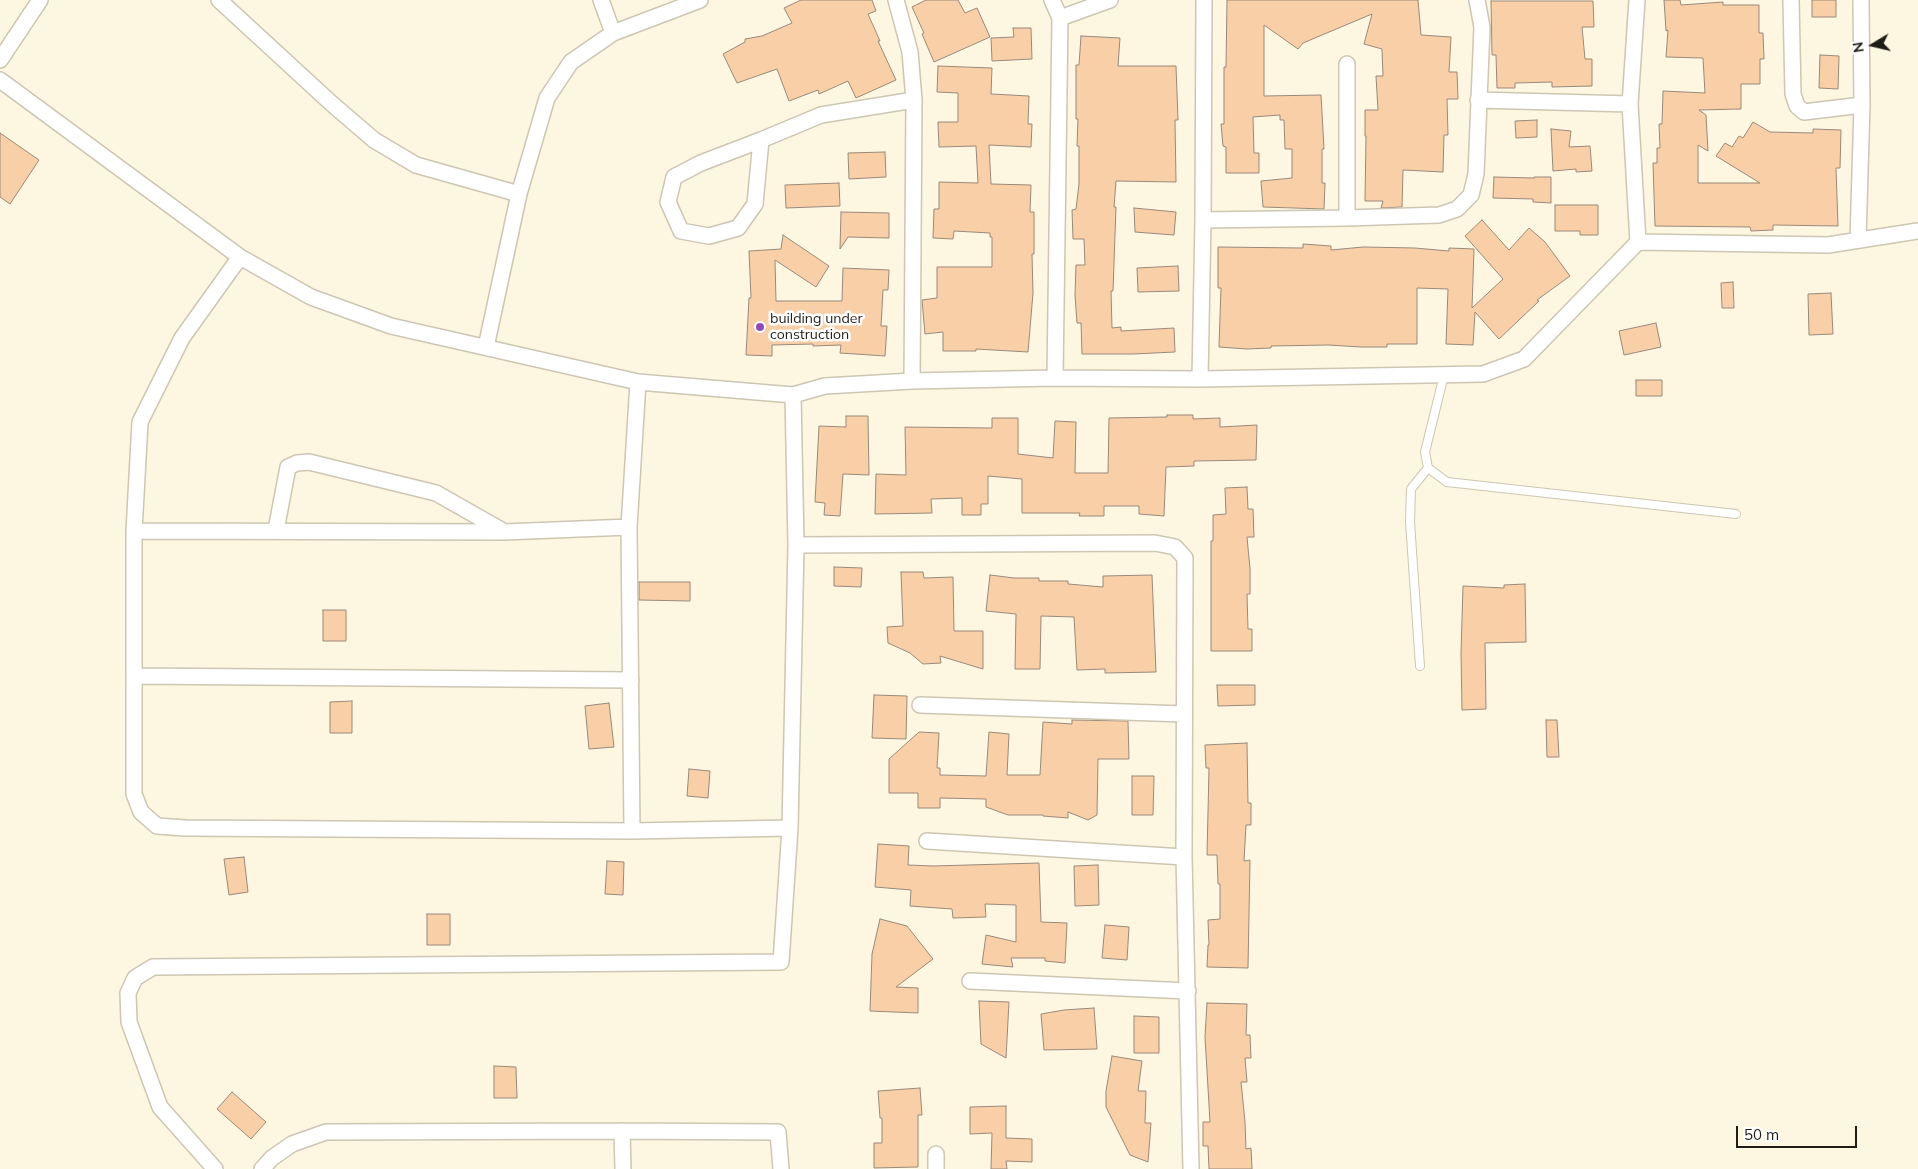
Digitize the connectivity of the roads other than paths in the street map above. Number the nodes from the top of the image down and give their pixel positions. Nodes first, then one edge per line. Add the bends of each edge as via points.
1 (40, 0) edge
2 (219, 0) edge
3 (601, 0) edge
4 (700, 0) edge
5 (896, 0) edge
6 (1052, 0) edge
7 (1110, 0) edge
8 (1204, 0) edge
9 (1477, 0) edge
10 (1637, 0) edge
11 (1791, 0) edge
12 (1861, 0) edge
13 (1060, 18) junction
14 (613, 33) junction
15 (0, 60) edge
16 (1347, 64) dead end
17 (0, 80) edge
18 (914, 100) junction
19 (1478, 100) junction
20 (1630, 104) junction
21 (1862, 105) junction
22 (761, 140) junction
23 (519, 194) junction
24 (1347, 218) junction
25 (1203, 220) junction
26 (1918, 231) edge
27 (1858, 240) junction
28 (1638, 242) junction
29 (240, 257) junction
30 (486, 347) junction
31 (1444, 375) junction
32 (1055, 378) junction
33 (1200, 379) junction
34 (912, 381) junction
35 (638, 382) junction
36 (793, 395) junction
37 (1428, 468) junction
38 (1736, 514) dead end
39 (629, 527) junction
40 (276, 530) junction
41 (134, 531) junction
42 (504, 532) junction
43 (796, 546) junction
44 (1420, 666) dead end
45 (134, 676) junction
46 (631, 680) junction
47 (920, 705) dead end
48 (1184, 714) junction
49 (790, 828) junction
50 (632, 831) junction
51 (927, 841) dead end
52 (1184, 857) junction
53 (970, 981) dead end
54 (1188, 991) junction
55 (622, 1131) junction
56 (215, 1169) edge
57 (262, 1169) edge
58 (624, 1169) edge
59 (781, 1169) edge
60 (1191, 1169) edge

1 - 15 street
2 - 23 street via 374,140 416,165
3 - 14 street
4 - 14 street
5 - 18 street via 910,52
6 - 13 street
7 - 13 street
8 - 25 street
9 - 19 street via 1482,27
10 - 20 street
11 - 21 street via 1793,94 1797,106 1804,112
12 - 21 street
13 - 32 street
14 - 23 street via 571,62 547,98
16 - 24 street
17 - 29 street
18 - 22 street via 821,115
18 - 34 street
19 - 20 street
19 - 24 street via 1476,174 1471,195 1457,209 1439,215
20 - 28 street
21 - 27 street
22 - 22 street via 674,177 668,202 681,231 710,236 738,228 755,204
23 - 30 street
24 - 25 street
25 - 33 street
26 - 27 street
27 - 28 street via 1828,245
28 - 31 street via 1524,359 1483,374
29 - 30 street via 311,296 373,320
29 - 41 street via 182,338 140,422
30 - 35 street
31 - 33 street
31 - 37 lane via 1425,452
32 - 33 street
32 - 34 street
34 - 36 street via 825,386
35 - 36 street
35 - 39 street
36 - 43 street
37 - 38 lane via 1448,482
37 - 44 lane via 1411,489 1410,522
39 - 42 street
39 - 46 street
40 - 41 street
40 - 42 street
40 - 42 street via 288,467 297,462 309,462 436,493
41 - 45 street
43 - 48 street via 1155,543 1175,547 1185,558
43 - 49 street
45 - 46 street
45 - 50 street via 134,794 141,812 157,826
46 - 50 street
47 - 48 street
48 - 52 street
49 - 50 street
49 - 56 street via 782,962 153,967 135,978 128,993 129,1022 160,1107
51 - 52 street
52 - 54 street
53 - 54 street
54 - 60 street
55 - 57 street via 326,1132 292,1144
55 - 58 street
55 - 59 street via 778,1132

